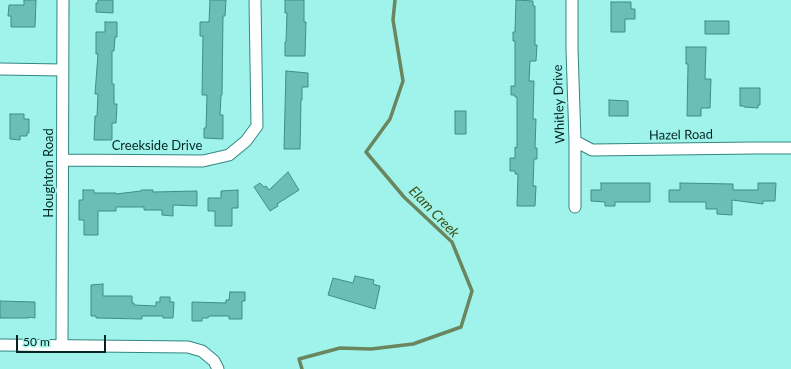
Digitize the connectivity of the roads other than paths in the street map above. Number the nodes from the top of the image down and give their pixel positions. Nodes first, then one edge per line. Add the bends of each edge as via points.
1 (63, 0) edge
2 (256, 0) edge
3 (572, 0) edge
4 (0, 69) edge
5 (63, 70) junction
6 (575, 140) junction
7 (791, 148) edge
8 (63, 160) junction
9 (575, 207) dead end
10 (0, 345) edge
11 (62, 346) junction
12 (218, 369) edge

1 - 5 street, Houghton Road
2 - 8 street, Creekside Drive via 257,126 246,141 229,156 203,161
3 - 6 street, Whitley Drive
4 - 5 street
5 - 8 street, Houghton Road
6 - 7 street, Hazel Road via 592,150
6 - 9 street, Whitley Drive
8 - 11 street, Houghton Road
10 - 11 street
11 - 12 street via 188,347 202,351 214,361

